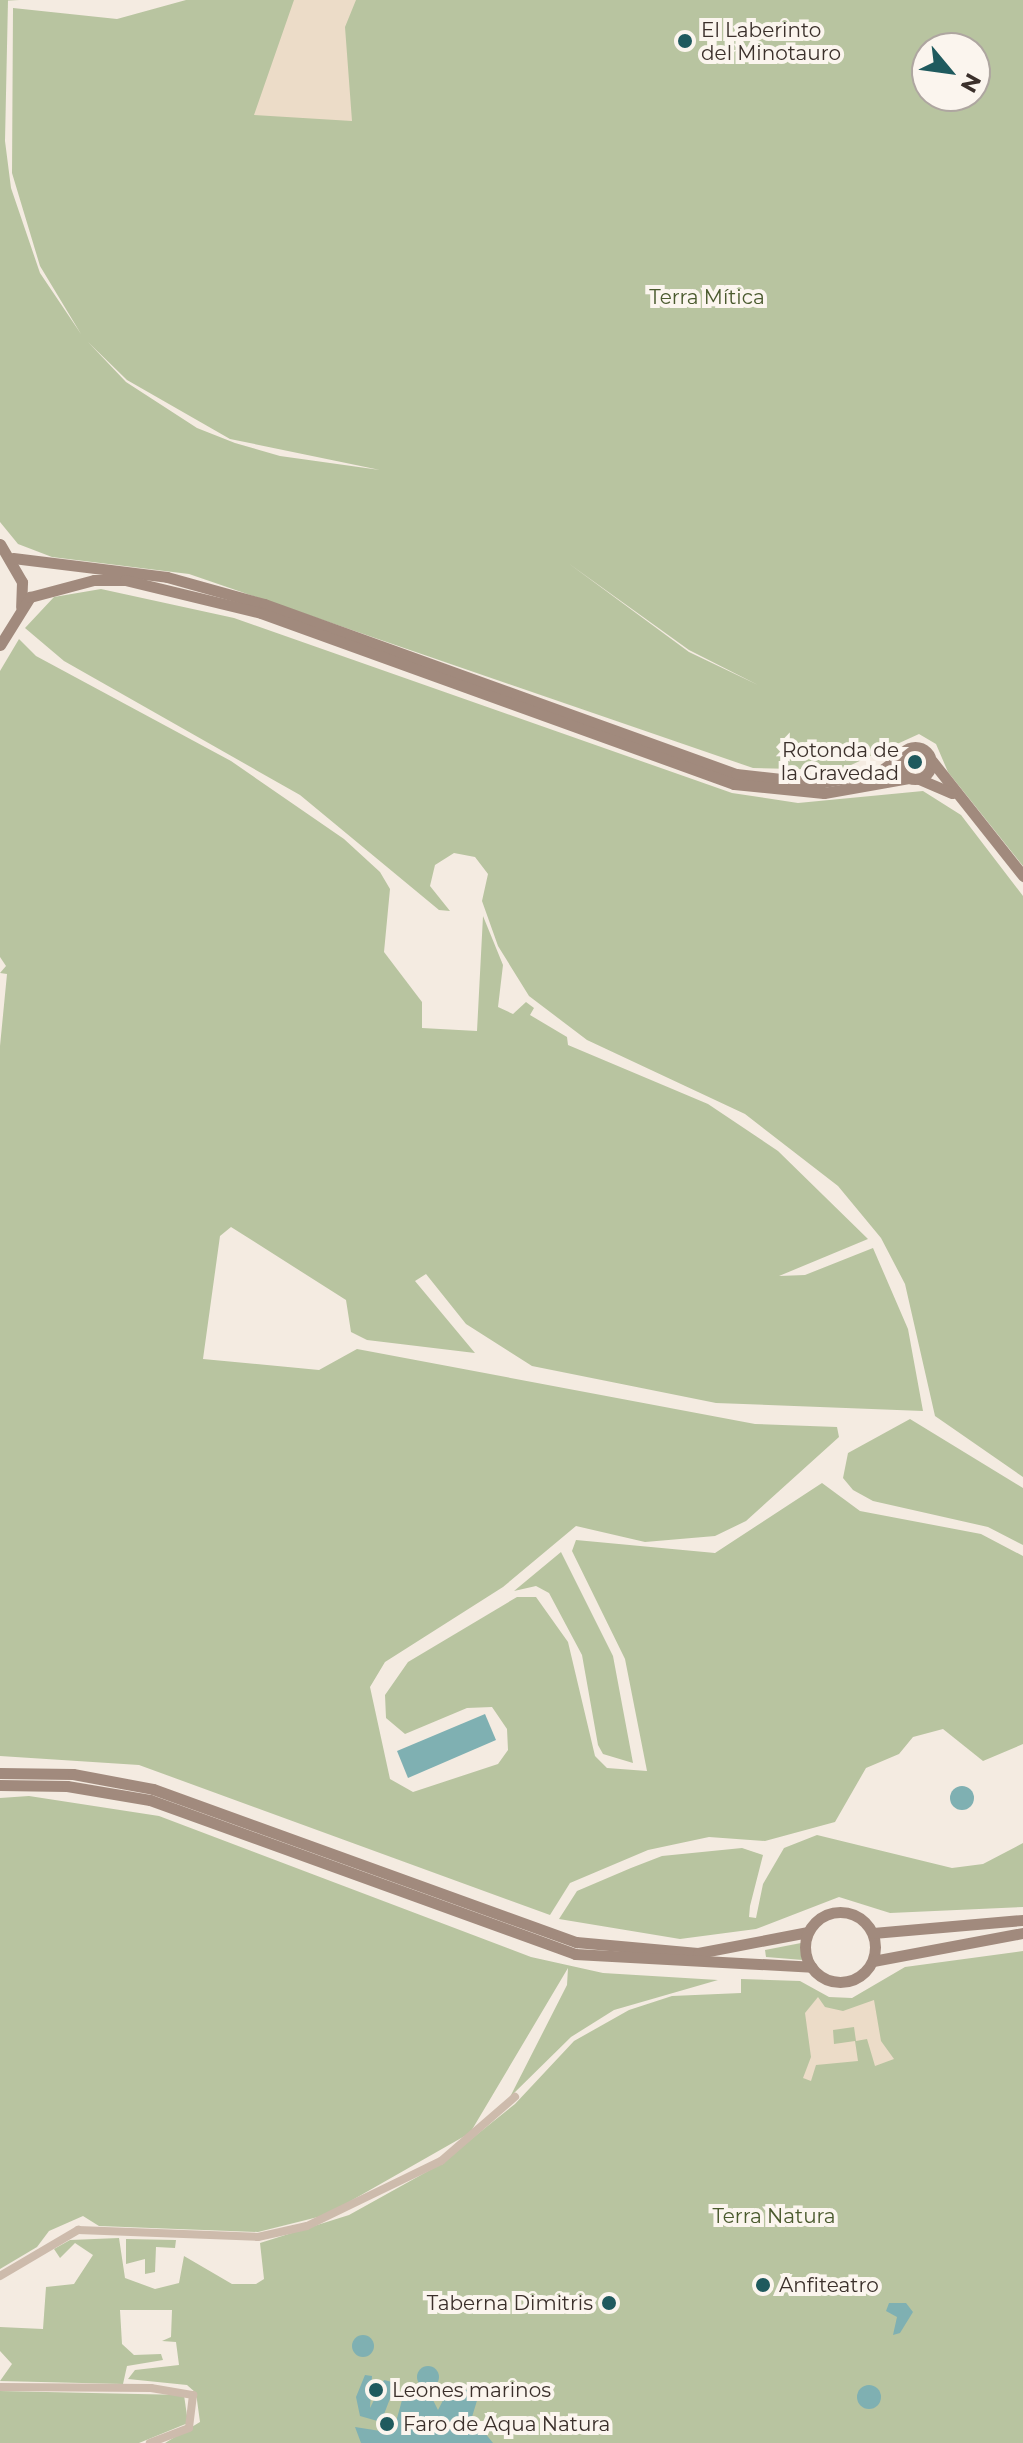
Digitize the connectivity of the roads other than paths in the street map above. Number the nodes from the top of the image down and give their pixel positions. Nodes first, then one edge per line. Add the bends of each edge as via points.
1 (0, 544) edge
2 (13, 558) junction
3 (21, 607) junction
4 (4, 636) edge
5 (0, 645) edge
6 (900, 757) junction
7 (932, 761) junction
8 (914, 778) junction
9 (958, 797) junction
10 (1023, 876) edge
11 (0, 1773) edge
12 (0, 1785) edge
13 (1023, 1920) edge
14 (808, 1932) junction
15 (873, 1933) junction
16 (1023, 1933) edge
17 (873, 1961) junction
18 (812, 1967) junction
19 (515, 2097) dead end
20 (0, 2276) edge
21 (0, 2387) edge
22 (150, 2443) edge

1 - 2 main road
2 - 3 main road
2 - 6 main road via 167,577 264,604 736,774 818,783 879,772
3 - 4 main road
3 - 8 main road via 48,588 94,580 165,587 383,655 734,784 824,793
4 - 5 main road
6 - 7 main road via 920,747
6 - 8 main road
7 - 8 main road
7 - 9 main road
8 - 9 main road
9 - 10 main road
11 - 14 main road via 73,1774 153,1789 576,1942 698,1953
12 - 18 main road via 67,1786 150,1800 563,1951 673,1965
13 - 15 main road
14 - 15 main road via 839,1912 859,1917
14 - 18 main road
15 - 17 main road
16 - 17 main road
17 - 18 main road via 849,1982 831,1982
19 - 20 street via 441,2161 307,2226 258,2237 78,2230
21 - 22 street via 151,2388 193,2395 189,2428

